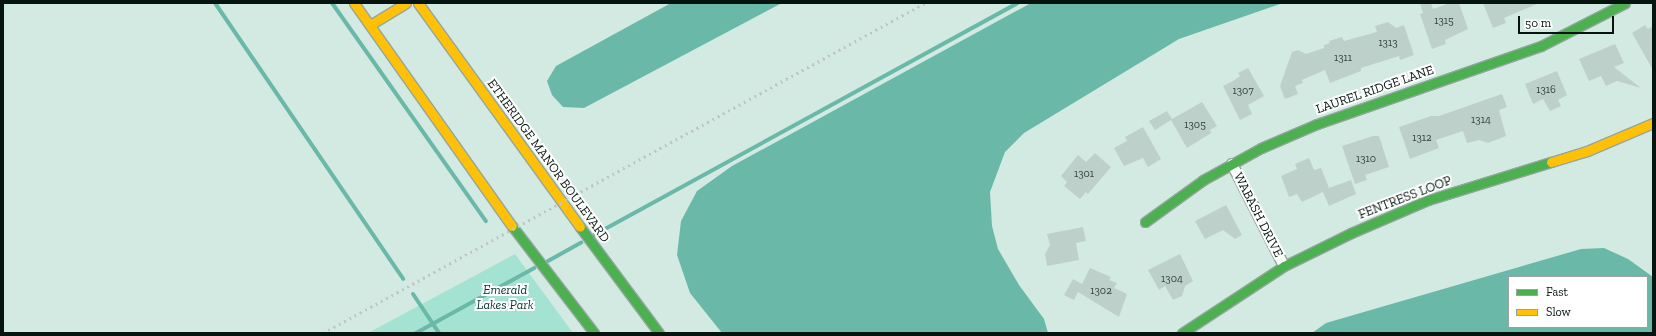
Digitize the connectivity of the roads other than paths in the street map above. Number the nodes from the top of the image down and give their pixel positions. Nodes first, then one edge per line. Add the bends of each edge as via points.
1 (354, 3) edge
2 (406, 3) edge
3 (418, 3) edge
4 (1625, 3) edge
5 (370, 25) junction
6 (1653, 123) edge
7 (1232, 164) junction
8 (1144, 222) dead end
9 (1284, 266) junction
10 (594, 333) edge
11 (659, 333) edge
12 (1182, 333) edge

1 - 5 street
2 - 5 street
3 - 11 street, ETHERIDGE MANOR BOULEVARD via 574,221
4 - 7 street, LAUREL RIDGE LANE via 1541,46 1317,124
5 - 10 street via 513,228
6 - 9 street, FENTRESS LOOP via 1587,151 1428,200 1351,233
7 - 8 street, LAUREL RIDGE LANE via 1203,180
7 - 9 street, WABASH DRIVE
9 - 12 street, FENTRESS LOOP

